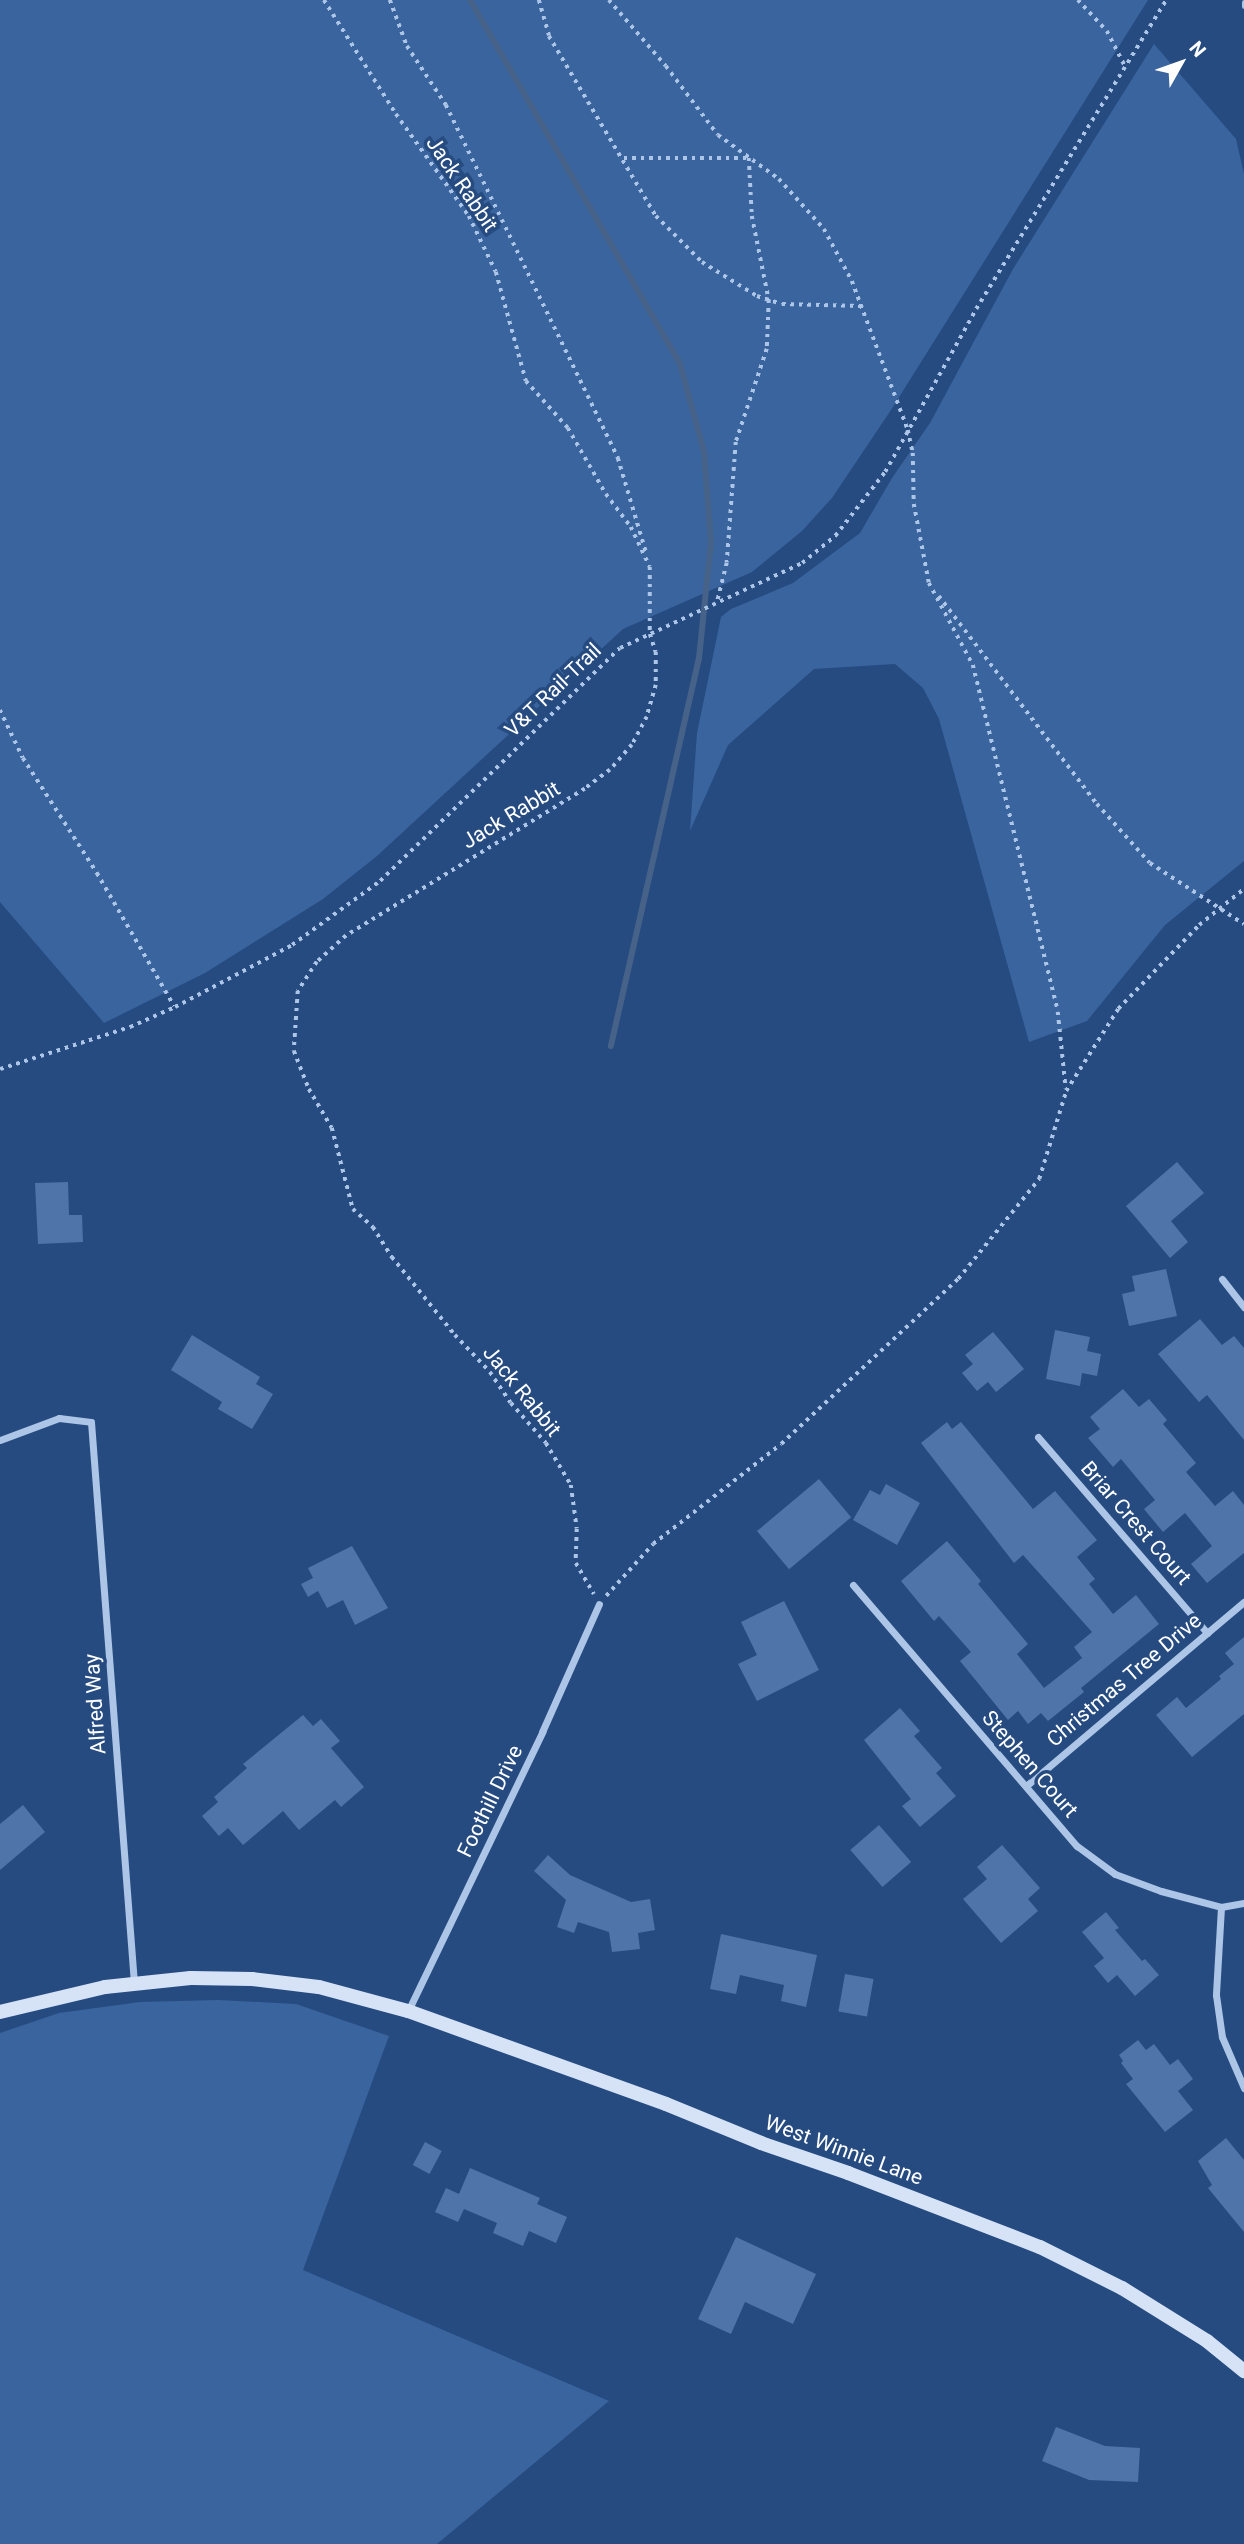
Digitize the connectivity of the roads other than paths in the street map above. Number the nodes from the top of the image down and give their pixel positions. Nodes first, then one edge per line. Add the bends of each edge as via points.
1 (1222, 1279) dead end
2 (1244, 1307) edge
3 (1038, 1437) dead end
4 (0, 1440) edge
5 (853, 1585) dead end
6 (1244, 1602) edge
7 (599, 1604) road end
8 (1207, 1633) junction
9 (1026, 1786) junction
10 (1244, 1903) edge
11 (1221, 1907) junction
12 (134, 1984) junction
13 (408, 2011) junction
14 (0, 2012) edge
15 (1244, 2088) edge
16 (1244, 2371) edge

1 - 2 street
3 - 8 street, Briar Crest Court
4 - 12 street, Alfred Way via 59,1418 90,1422
5 - 9 street, Stephen Court
6 - 8 street, Christmas Tree Drive
7 - 13 street, Foothill Drive
8 - 9 street, Christmas Tree Drive
9 - 11 street, Stephen Court via 1077,1846 1115,1874
10 - 11 street
11 - 15 street via 1216,1995 1222,2037
12 - 13 street, West Winnie Lane via 191,1978 251,1979 319,1987
12 - 14 street, West Winnie Lane via 45,1999
13 - 16 street, West Winnie Lane via 666,2104 1040,2248 1122,2288 1207,2341

